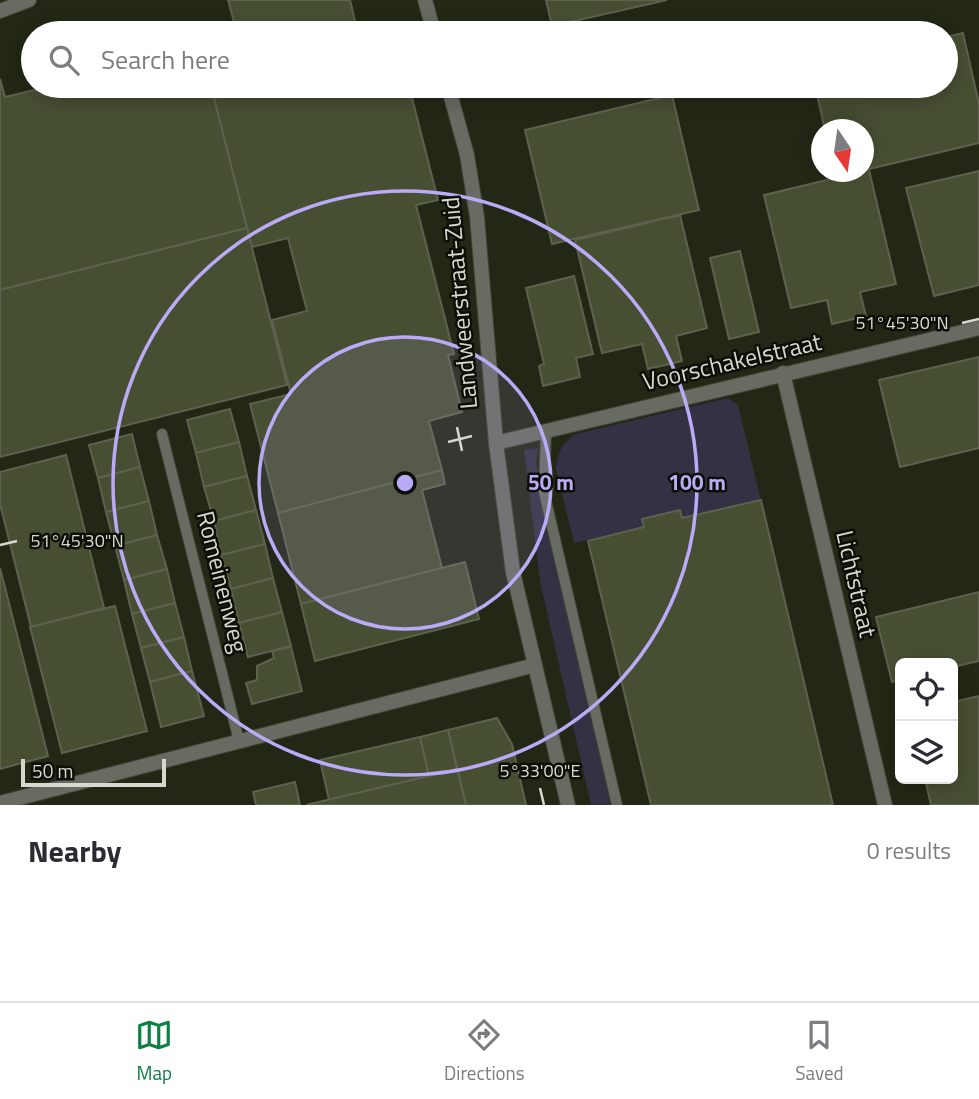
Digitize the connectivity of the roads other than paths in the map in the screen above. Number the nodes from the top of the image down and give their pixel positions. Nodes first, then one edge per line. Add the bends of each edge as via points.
1 (29, 0) edge
2 (425, 0) edge
3 (0, 11) edge
4 (431, 21) edge
5 (451, 98) edge
6 (979, 328) edge
7 (783, 373) junction
8 (545, 431) junction
9 (162, 434) dead end
10 (496, 443) junction
11 (536, 665) junction
12 (239, 741) junction
13 (0, 803) edge
14 (568, 805) edge
15 (617, 805) edge
16 (885, 805) edge

1 - 3 street
2 - 4 street
5 - 10 street, Landweerstraat-Zuid via 477,217
6 - 7 street, Voorschakelstraat
7 - 8 street, Voorschakelstraat
7 - 16 street, Lichtstraat
8 - 10 street, Voorschakelstraat
8 - 15 lane via 544,492
9 - 12 lane, Romeinenweg
10 - 11 street, Landweerstraat-Zuid via 513,572
11 - 12 street
11 - 14 street, Landweerstraat-Zuid
12 - 13 street

